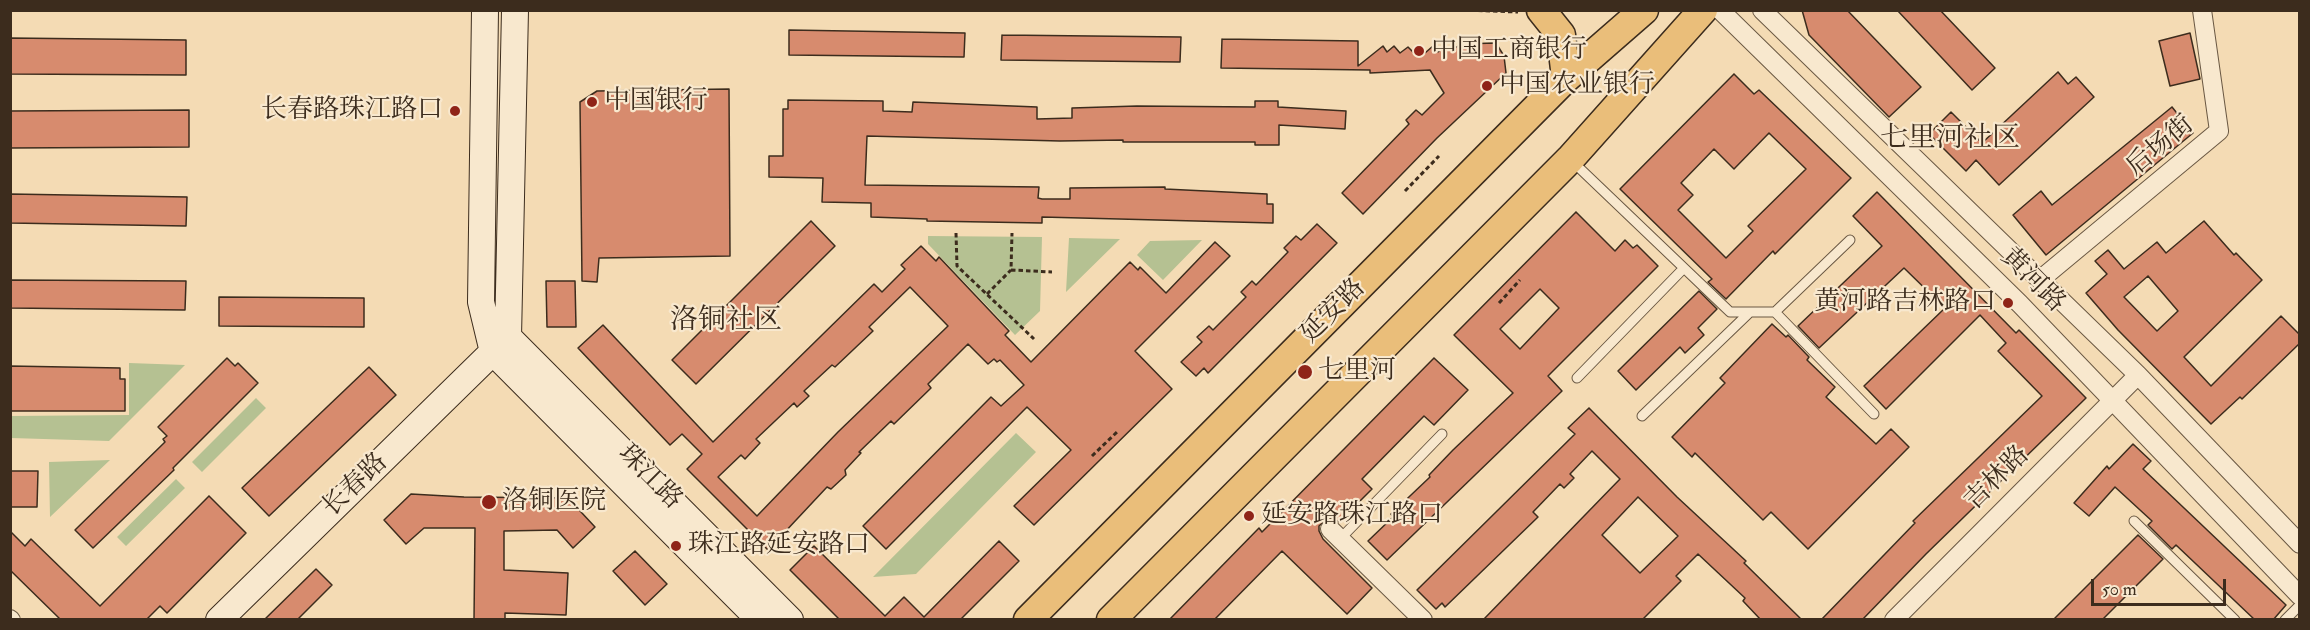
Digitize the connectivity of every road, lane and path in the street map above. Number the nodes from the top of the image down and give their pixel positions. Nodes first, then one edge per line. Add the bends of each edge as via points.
1 (485, 10) edge
2 (515, 10) edge
3 (1463, 10) edge
4 (1644, 10) edge
5 (1703, 10) edge
6 (1720, 10) edge
7 (1762, 10) edge
8 (2202, 10) edge
9 (1542, 11) edge
10 (1566, 78) junction
11 (1439, 156) dead end
12 (1570, 159) junction
13 (1405, 191) dead end
14 (956, 232) dead end
15 (1012, 233) dead end
16 (1850, 240) dead end
17 (1683, 269) junction
18 (1011, 270) junction
19 (1052, 272) dead end
20 (2041, 279) junction
21 (1520, 280) dead end
22 (987, 294) junction
23 (1499, 303) dead end
24 (1775, 312) junction
25 (1749, 313) junction
26 (1034, 339) dead end
27 (501, 344) junction
28 (2138, 375) junction
29 (1577, 378) dead end
30 (2112, 400) junction
31 (1874, 414) dead end
32 (1642, 416) dead end
33 (1117, 432) dead end
34 (1442, 434) dead end
35 (1092, 456) dead end
36 (2134, 521) dead end
37 (1335, 534) joint
38 (2300, 544) edge
39 (2300, 596) edge
40 (2300, 605) edge
41 (1120, 617) edge
42 (1417, 618) edge
43 (219, 620) edge
44 (760, 620) edge
45 (790, 620) edge
46 (1028, 620) edge
47 (1894, 620) edge
48 (2235, 620) edge
49 (2285, 620) edge

1 - 27 main road via 481,302
2 - 27 main road
3 - 9 path
4 - 10 main road, 延安路
5 - 12 main road
6 - 30 street, 黄河路 via 2020,304
7 - 20 street, 黄河路
8 - 20 street, 后场街 via 2219,131
9 - 10 main road via 1561,35
10 - 46 main road, 延安路
11 - 13 path
12 - 17 lane
12 - 41 main road
14 - 22 path via 957,266
15 - 18 path
16 - 24 lane
17 - 25 lane via 1730,312
17 - 29 lane
18 - 19 path
18 - 22 path
20 - 28 street, 黄河路
21 - 23 path
22 - 26 path
24 - 25 lane
24 - 31 lane
25 - 32 lane
27 - 43 main road, 长春路
27 - 44 main road, 珠江路
27 - 45 main road, 珠江路
28 - 30 street, 吉林路
28 - 38 street, 黄河路
30 - 39 street, 黄河路
30 - 47 street, 吉林路
33 - 35 path
34 - 37 lane
36 - 48 lane
37 - 42 street
40 - 49 lane

